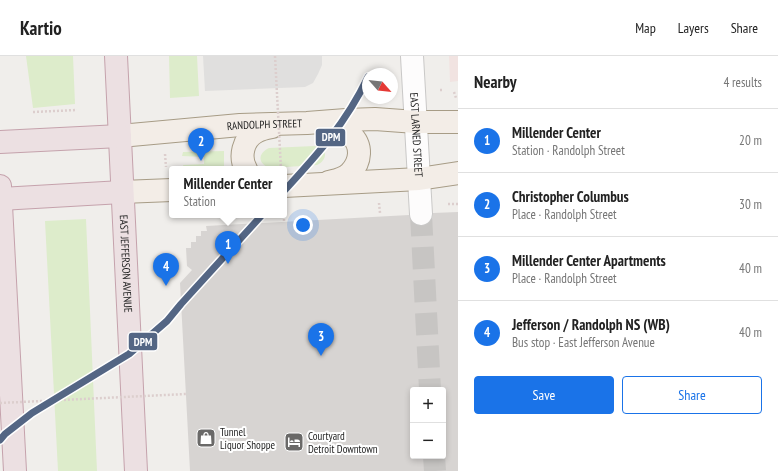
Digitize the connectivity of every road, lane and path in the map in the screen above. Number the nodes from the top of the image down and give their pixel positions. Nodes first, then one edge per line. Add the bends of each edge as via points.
1 (116, 56) edge
2 (275, 56) edge
3 (412, 56) edge
4 (440, 90) dead end
5 (444, 90) dead end
6 (454, 92) dead end
7 (456, 99) dead end
8 (77, 110) dead end
9 (33, 112) dead end
10 (321, 122) junction
11 (416, 122) junction
12 (458, 122) edge
13 (283, 124) junction
14 (120, 136) junction
15 (0, 142) edge
16 (165, 152) dead end
17 (244, 166) edge
18 (283, 166) edge
19 (458, 173) edge
20 (419, 179) junction
21 (169, 181) edge
22 (287, 181) edge
23 (322, 184) junction
24 (122, 192) junction
25 (0, 195) edge
26 (379, 203) dead end
27 (448, 204) dead end
28 (458, 204) edge
29 (380, 213) dead end
30 (421, 214) tunnel mouth
31 (284, 218) edge
32 (284, 222) dead end
33 (0, 286) edge
34 (7, 308) junction
35 (186, 394) dead end
36 (0, 403) edge
37 (15, 471) edge
38 (136, 471) edge

1 - 14 highway, EAST JEFFERSON AVENUE
2 - 18 path, bridge
3 - 11 street, EAST LARNED STREET
4 - 5 path
6 - 7 path
8 - 9 path
10 - 11 main road, RANDOLPH STREET via 375,119
10 - 13 main road, RANDOLPH STREET
10 - 23 main road via 350,134 359,149 356,166 349,174 340,180
11 - 12 main road, RANDOLPH STREET
11 - 20 street, EAST LARNED STREET
13 - 14 main road, RANDOLPH STREET via 240,125
13 - 17 main road via 256,132 248,139 242,150
14 - 15 highway, RANDOLPH STREET
14 - 24 highway, EAST JEFFERSON AVENUE
16 - 21 path
19 - 20 main road
20 - 23 main road
20 - 30 street, EAST LARNED STREET
21 - 24 main road
22 - 23 main road
24 - 25 highway
24 - 38 highway, EAST JEFFERSON AVENUE
25 - 34 highway
26 - 29 path
27 - 28 path
31 - 32 path
33 - 34 street
34 - 37 highway
35 - 36 path, bridge

